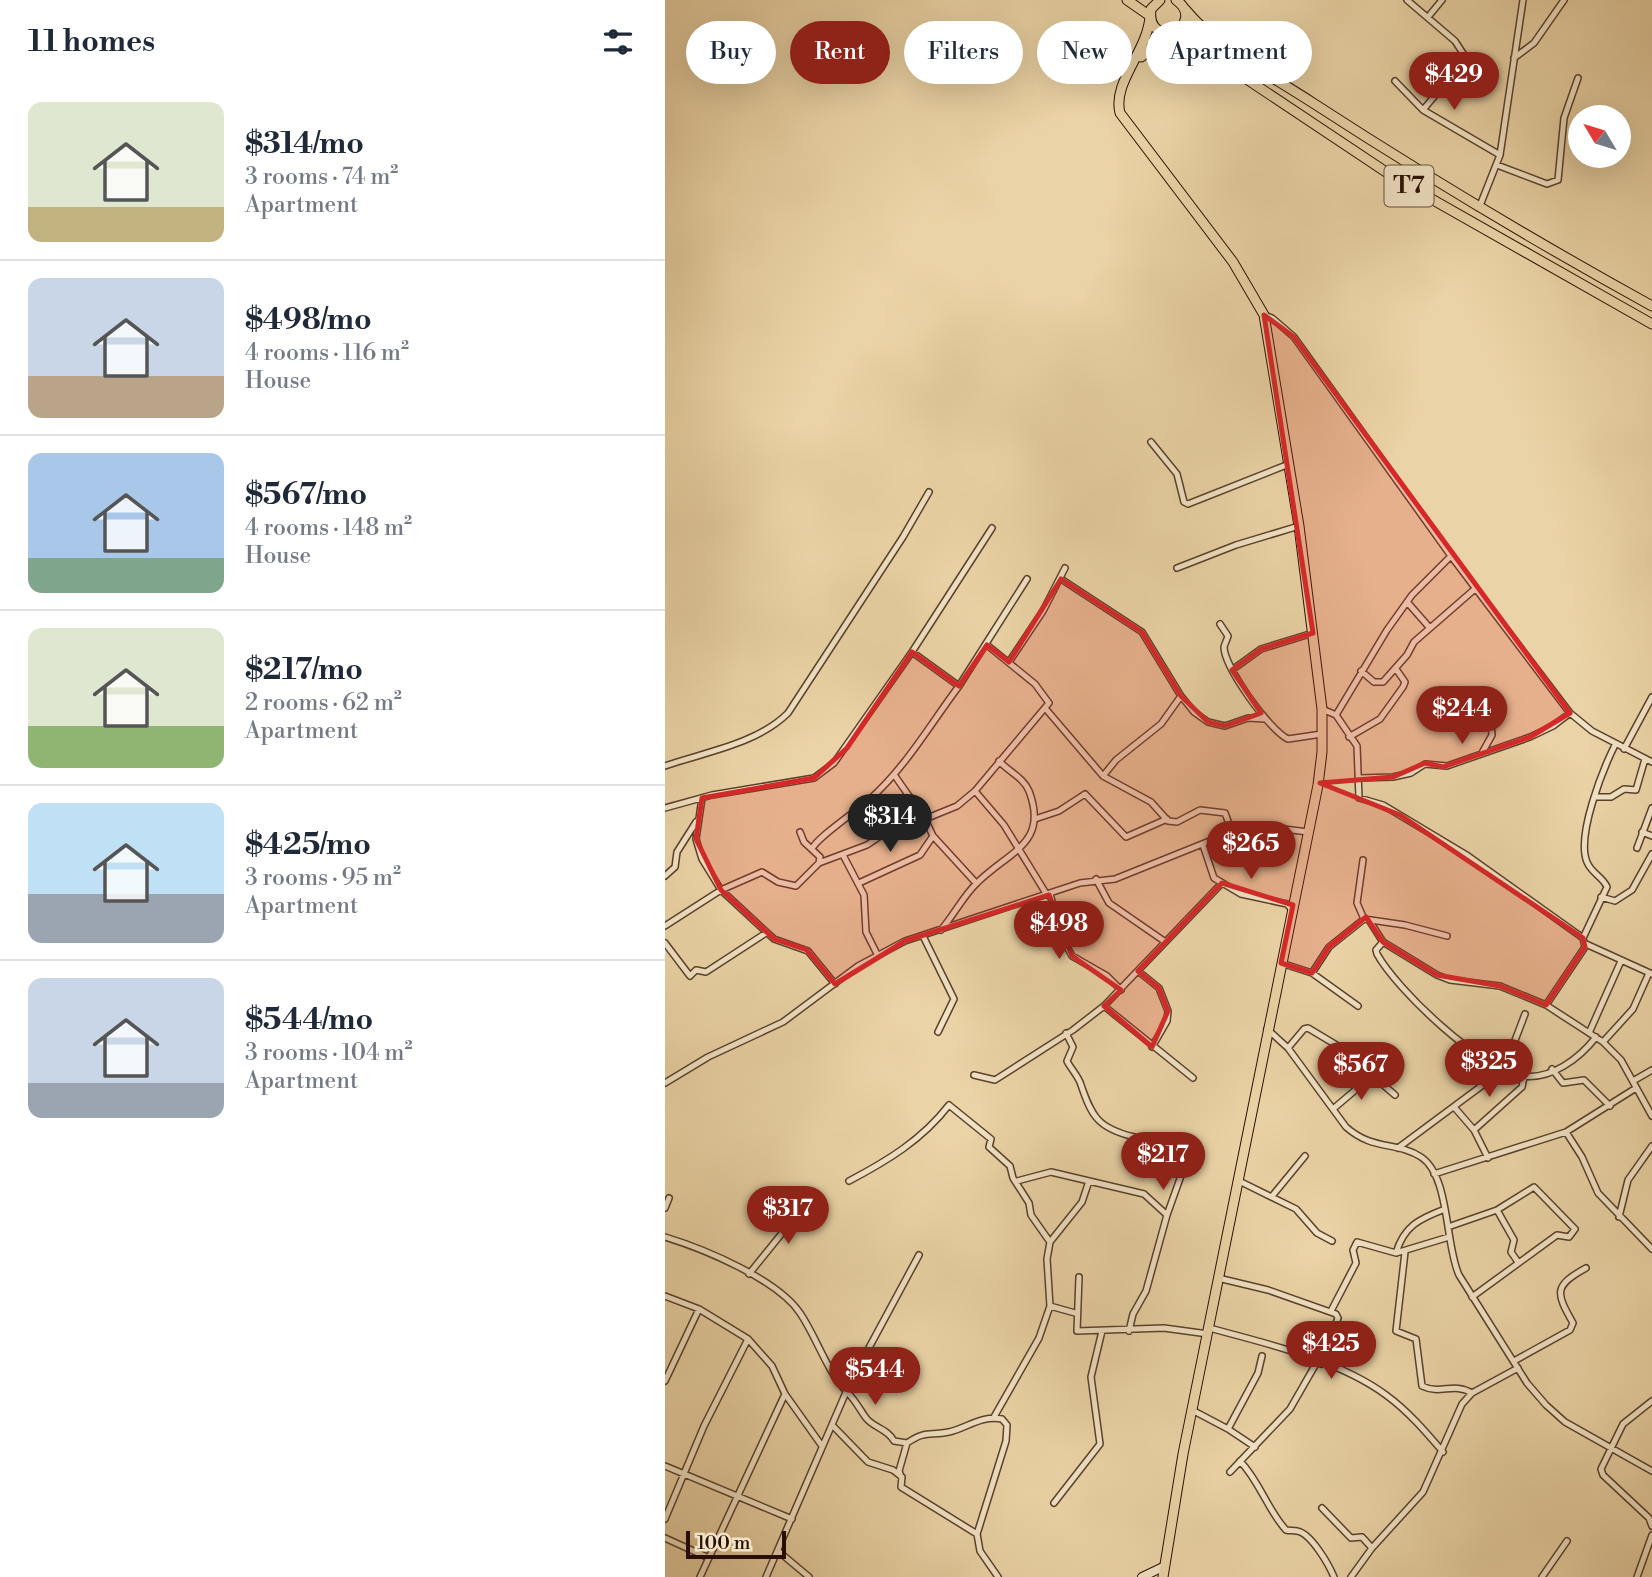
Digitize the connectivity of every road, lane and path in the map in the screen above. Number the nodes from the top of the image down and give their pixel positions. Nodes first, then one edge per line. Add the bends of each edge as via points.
1 (1127, 0) edge
2 (1160, 0) edge
3 (1407, 0) edge
4 (1442, 0) edge
5 (1523, 0) edge
6 (1564, 0) edge
7 (1180, 2) edge
8 (1150, 16) junction
9 (1428, 16) junction
10 (1152, 21) edge
11 (1183, 21) edge
12 (1146, 52) edge
13 (1514, 58) junction
14 (1135, 62) junction
15 (1578, 78) dead end
16 (1395, 81) dead end
17 (1254, 84) edge
18 (1423, 110) junction
19 (1500, 155) junction
20 (1497, 165) junction
21 (1479, 208) junction
22 (1652, 306) edge
23 (1263, 315) junction
24 (1652, 324) edge
25 (1151, 442) dead end
26 (1289, 464) junction
27 (929, 492) dead end
28 (1299, 526) junction
29 (992, 528) dead end
30 (1451, 555) junction
31 (1065, 568) dead end
32 (1177, 568) dead end
33 (1027, 579) dead end
34 (1061, 579) junction
35 (1476, 588) junction
36 (1408, 603) junction
37 (1220, 624) dead end
38 (1430, 627) junction
39 (1313, 632) junction
40 (987, 645) junction
41 (912, 652) junction
42 (1009, 662) junction
43 (1396, 668) junction
44 (1232, 670) junction
45 (1361, 671) junction
46 (959, 686) junction
47 (1181, 696) junction
48 (1457, 696) dead end
49 (1652, 697) edge
50 (1045, 708) junction
51 (1322, 709) junction
52 (1570, 713) junction
53 (1336, 715) junction
54 (1265, 719) junction
55 (1322, 734) junction
56 (1349, 737) junction
57 (1615, 745) junction
58 (1624, 748) junction
59 (1482, 753) junction
60 (1645, 759) junction
61 (999, 761) junction
62 (1652, 762) edge
63 (665, 766) edge
64 (895, 776) junction
65 (1103, 776) junction
66 (1359, 778) junction
67 (975, 791) junction
68 (1596, 797) junction
69 (702, 798) junction
70 (665, 808) edge
71 (1652, 808) edge
72 (919, 810) junction
73 (925, 819) junction
74 (1035, 819) junction
75 (1167, 819) junction
76 (697, 822) junction
77 (800, 832) dead end
78 (1232, 832) junction
79 (1308, 832) junction
80 (1642, 832) junction
81 (933, 836) junction
82 (1652, 836) edge
83 (1203, 845) junction
84 (1637, 848) dead end
85 (812, 849) junction
86 (1019, 849) junction
87 (1652, 854) edge
88 (843, 855) junction
89 (1363, 860) dead end
90 (819, 863) junction
91 (665, 876) edge
92 (1096, 879) junction
93 (859, 883) junction
94 (976, 883) junction
95 (1222, 883) junction
96 (721, 890) junction
97 (1048, 895) junction
98 (1601, 897) junction
99 (1292, 910) junction
100 (1367, 920) junction
101 (665, 926) edge
102 (941, 930) junction
103 (766, 933) junction
104 (923, 936) junction
105 (1447, 936) dead end
106 (1584, 941) junction
107 (1164, 942) junction
108 (1383, 942) junction
109 (665, 943) edge
110 (877, 954) junction
111 (1621, 961) junction
112 (1281, 963) junction
113 (1137, 971) junction
114 (1312, 973) junction
115 (1651, 974) edge
116 (835, 984) junction
117 (1121, 990) junction
118 (1546, 1005) junction
119 (1104, 1006) junction
120 (1357, 1006) dead end
121 (1525, 1014) dead end
122 (1267, 1029) junction
123 (939, 1032) dead end
124 (1066, 1033) junction
125 (1589, 1033) junction
126 (1596, 1037) junction
127 (1603, 1042) junction
128 (1152, 1047) junction
129 (1288, 1048) junction
130 (1500, 1069) junction
131 (1552, 1069) junction
132 (1652, 1070) edge
133 (974, 1075) dead end
134 (1373, 1075) junction
135 (1524, 1076) junction
136 (1193, 1078) dead end
137 (1633, 1081) junction
138 (665, 1083) edge
139 (1636, 1088) junction
140 (1395, 1095) dead end
141 (1610, 1106) junction
142 (1455, 1108) junction
143 (1333, 1109) junction
144 (1652, 1116) edge
145 (1474, 1130) junction
146 (1566, 1132) junction
147 (1134, 1137) dead end
148 (1185, 1139) dead end
149 (1652, 1146) edge
150 (1398, 1149) junction
151 (1305, 1156) dead end
152 (1488, 1158) junction
153 (1434, 1174) junction
154 (1237, 1180) junction
155 (849, 1181) dead end
156 (1017, 1181) junction
157 (1089, 1181) junction
158 (1273, 1195) junction
159 (669, 1198) dead end
160 (812, 1204) dead end
161 (665, 1208) edge
162 (1445, 1209) junction
163 (1497, 1210) junction
164 (1167, 1215) junction
165 (1619, 1217) junction
166 (1448, 1227) junction
167 (665, 1237) edge
168 (1449, 1237) junction
169 (1332, 1241) dead end
170 (1050, 1242) junction
171 (1652, 1250) edge
172 (1405, 1252) junction
173 (1396, 1253) junction
174 (919, 1255) dead end
175 (1518, 1262) junction
176 (1586, 1268) dead end
177 (749, 1274) junction
178 (1079, 1277) dead end
179 (1218, 1278) junction
180 (665, 1296) edge
181 (1472, 1297) junction
182 (1050, 1306) junction
183 (699, 1309) junction
184 (1331, 1311) junction
185 (1075, 1313) junction
186 (1102, 1331) junction
187 (1129, 1331) junction
188 (1209, 1331) junction
189 (748, 1339) junction
190 (1262, 1356) dead end
191 (1514, 1361) junction
192 (1319, 1363) junction
193 (1518, 1368) junction
194 (665, 1381) edge
195 (848, 1393) junction
196 (1472, 1393) junction
197 (785, 1394) junction
198 (1652, 1401) edge
199 (1192, 1410) junction
200 (994, 1417) junction
201 (834, 1427) junction
202 (1228, 1429) junction
203 (907, 1443) junction
204 (822, 1446) junction
205 (1255, 1447) junction
206 (1612, 1450) junction
207 (1443, 1452) junction
208 (1240, 1461) junction
209 (665, 1466) edge
210 (1652, 1471) edge
211 (1230, 1472) dead end
212 (685, 1475) junction
213 (902, 1477) junction
214 (737, 1497) junction
215 (1054, 1503) dead end
216 (1322, 1508) dead end
217 (665, 1519) edge
218 (792, 1519) junction
219 (1652, 1526) edge
220 (978, 1534) junction
221 (1652, 1535) edge
222 (665, 1538) edge
223 (1567, 1541) dead end
224 (1372, 1548) junction
225 (778, 1551) junction
226 (709, 1558) junction
227 (1165, 1566) junction
228 (700, 1577) edge
229 (766, 1577) edge
230 (809, 1577) edge
231 (998, 1577) edge
232 (1142, 1577) edge
233 (1163, 1577) edge
234 (1334, 1577) edge
235 (1350, 1577) edge
236 (1542, 1577) edge
237 (1637, 1577) edge

1 - 8 main road, T7
2 - 8 main road
3 - 9 street
4 - 9 street
5 - 13 street
6 - 13 street via 1539,37
7 - 11 main road, T7
7 - 21 main road, T7 via 1201,28 1251,64
8 - 10 main road, T7
8 - 14 main road
9 - 18 street via 1466,58
12 - 14 main road
13 - 19 street
14 - 23 main road via 1118,92 1120,113 1233,262
15 - 20 street via 1564,118 1558,180 1547,184
16 - 18 street
17 - 24 main road, T7 via 1398,180
18 - 19 street
19 - 20 street
20 - 21 street
21 - 22 main road, T7
23 - 26 main road
23 - 30 street via 1294,337
25 - 26 street via 1177,474 1188,504
26 - 28 main road
27 - 63 street via 788,713 749,737
28 - 32 street
28 - 39 main road
29 - 41 street
30 - 35 street
30 - 36 street
31 - 34 street
33 - 40 street
34 - 42 street
34 - 47 street via 1142,632
35 - 38 street
35 - 52 street
36 - 38 street
36 - 45 street
37 - 44 street via 1227,636 1224,649
38 - 43 street
39 - 44 street via 1261,649
39 - 51 main road
40 - 42 street
40 - 46 street
41 - 46 street
41 - 69 street via 847,748 814,778
42 - 50 street via 1049,699
43 - 45 street via 1379,683
43 - 56 street via 1405,682 1403,687 1380,719
44 - 54 street
45 - 53 street
46 - 64 street
47 - 54 street via 1194,712 1216,725
47 - 65 street via 1161,724
48 - 59 street via 1491,724 1492,735
49 - 58 street
50 - 61 street
50 - 65 street
51 - 53 street
51 - 55 main road
52 - 57 street
52 - 59 street via 1546,730
53 - 56 street
54 - 55 street via 1288,739
55 - 79 main road via 1321,768
56 - 66 street via 1357,746
57 - 58 street
57 - 68 street via 1599,778
58 - 60 street
59 - 66 street via 1443,767 1425,764 1393,778
60 - 62 street
60 - 68 street via 1636,790
61 - 67 street
61 - 74 street via 1029,791
64 - 72 street
64 - 85 street via 845,822 819,838
65 - 75 street via 1151,802
66 - 106 street via 1359,797 1383,806 1468,856
67 - 73 street via 957,806
67 - 86 street
68 - 98 street via 1584,853 1589,867 1607,884
69 - 70 street
69 - 76 street
71 - 80 street
72 - 73 street
72 - 88 street via 867,845
73 - 81 street
74 - 75 street via 1059,811 1085,794 1126,837
74 - 86 street via 1031,836
75 - 78 street via 1177,822 1200,810 1225,813
76 - 91 street via 677,852 675,867
76 - 96 street via 702,859
77 - 85 street
78 - 79 street via 1260,826
78 - 83 street
79 - 99 main road
80 - 82 street
80 - 84 street
81 - 93 street via 920,855
81 - 94 street
83 - 92 street via 1115,879
83 - 95 street via 1208,867
85 - 90 street via 820,857
86 - 94 street
86 - 97 street
87 - 98 street via 1628,895 1615,901
88 - 90 street
88 - 93 street
89 - 100 street via 1357,903
90 - 96 street via 796,886 765,871
92 - 97 street
92 - 107 street via 1109,903
93 - 110 street via 866,932
94 - 102 street
95 - 99 street via 1241,894 1287,904
95 - 107 street
96 - 101 street
96 - 103 street
97 - 102 street
97 - 117 street via 1072,956 1107,976
98 - 106 street
99 - 112 main road
100 - 105 street
100 - 108 street
100 - 114 street via 1329,947
102 - 104 street
103 - 109 street via 719,965 690,976
103 - 116 street via 808,951
104 - 110 street
104 - 123 street via 954,999
106 - 111 street
106 - 118 street
107 - 113 street
108 - 118 street via 1444,978 1500,986
108 - 130 street via 1377,954 1415,1003
110 - 116 street
111 - 115 street
111 - 125 street
112 - 114 street
112 - 122 main road
113 - 117 street
113 - 128 street via 1159,988 1168,1011
114 - 120 street
115 - 127 street via 1637,1003
116 - 138 street via 783,1022
117 - 119 street
118 - 125 street
119 - 124 street
119 - 128 street
121 - 130 street
122 - 129 street
122 - 154 main road
124 - 133 street via 995,1080
124 - 147 street via 1073,1046 1067,1061 1091,1114 1117,1132
125 - 126 street
126 - 127 street
126 - 131 street via 1574,1061
127 - 137 street
128 - 136 street
129 - 134 street via 1308,1028
129 - 143 street
130 - 135 street
130 - 142 street
131 - 135 street
131 - 141 street via 1563,1083 1584,1080
132 - 137 street
134 - 140 street
134 - 143 street
135 - 145 street via 1522,1087
137 - 139 street
139 - 141 street
139 - 144 street
141 - 146 street
142 - 145 street
142 - 150 street
143 - 150 street via 1363,1141
145 - 152 street
146 - 152 street
146 - 165 street via 1598,1193
148 - 164 street via 1182,1173
149 - 165 street via 1627,1180
150 - 153 street via 1423,1158
151 - 158 street
152 - 153 street
153 - 162 street
154 - 158 street
154 - 179 main road
155 - 156 street via 904,1151 949,1105 991,1139 989,1147 1010,1166
156 - 157 street via 1047,1171
156 - 170 street
157 - 164 street via 1143,1194
157 - 170 street via 1082,1202
158 - 169 street
159 - 161 street
160 - 177 street
162 - 166 street
162 - 173 street via 1411,1224
163 - 166 street
163 - 175 street via 1514,1240 1511,1252
163 - 175 street via 1537,1187 1576,1229 1569,1237 1557,1235
164 - 187 street via 1145,1297 1133,1314
165 - 171 street
166 - 168 street
167 - 177 street
168 - 172 street
168 - 181 street via 1455,1265
170 - 182 street
172 - 173 street
172 - 196 street via 1396,1331 1416,1339 1422,1386 1461,1387
173 - 184 street via 1357,1242 1353,1250 1356,1263
174 - 195 street
175 - 181 street
176 - 191 street via 1560,1290 1573,1323 1570,1330
177 - 195 street via 793,1304
178 - 185 street
179 - 184 street
179 - 188 main road
180 - 183 street
181 - 191 street
182 - 185 street
182 - 200 street via 1039,1338
183 - 189 street
183 - 194 street
184 - 192 street via 1338,1318
185 - 186 street via 1077,1331
186 - 187 street
186 - 215 street via 1091,1377 1100,1444
187 - 188 street
188 - 192 street via 1266,1342
188 - 199 main road
189 - 197 street via 772,1366
189 - 212 street
190 - 202 street via 1258,1373
191 - 193 street
192 - 205 street via 1298,1399
192 - 207 street via 1366,1381
193 - 196 street
193 - 206 street via 1555,1414
195 - 201 street
195 - 203 street via 866,1418 890,1433 894,1441
196 - 207 street via 1455,1414
197 - 204 street
197 - 214 street
198 - 206 street via 1625,1421
199 - 202 street
199 - 227 main road
200 - 203 street via 949,1432 927,1432
200 - 220 street via 1005,1422 1008,1431
201 - 204 street
201 - 213 street via 868,1462
202 - 205 street
203 - 213 street via 899,1471
204 - 218 street
205 - 208 street
206 - 210 street
206 - 219 street via 1601,1472
207 - 224 street via 1411,1508
208 - 211 street
208 - 234 street via 1278,1521 1314,1544
209 - 212 street
212 - 214 street
212 - 217 street
213 - 220 street via 901,1487
214 - 218 street
214 - 226 street
216 - 224 street via 1351,1538 1362,1537
218 - 225 street
220 - 231 street via 980,1551
221 - 237 street
222 - 226 street
223 - 236 street
224 - 235 street
225 - 229 street
225 - 230 street
226 - 228 street
227 - 232 main road
227 - 233 main road

